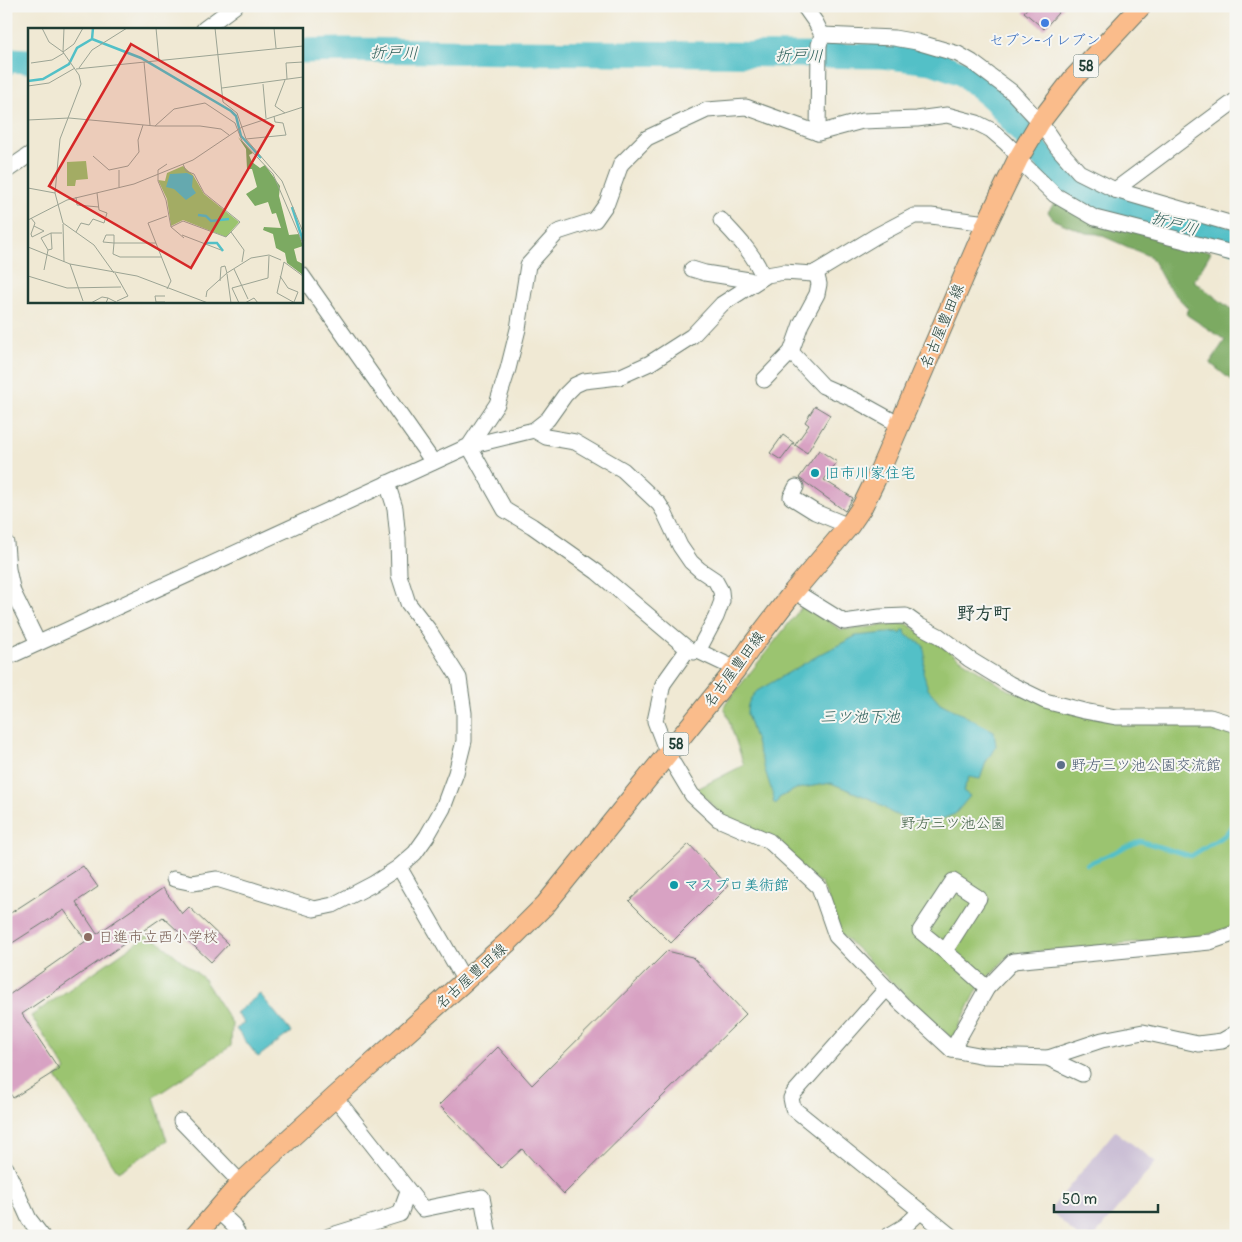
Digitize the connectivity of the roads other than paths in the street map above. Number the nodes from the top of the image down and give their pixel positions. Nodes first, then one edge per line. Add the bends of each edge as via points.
1 (235, 6) edge
2 (804, 6) edge
3 (1141, 6) edge
4 (205, 28) edge
5 (821, 40) junction
6 (1236, 100) edge
7 (1038, 126) junction
8 (818, 133) junction
9 (28, 156) edge
10 (1020, 156) junction
11 (6, 171) edge
12 (1115, 190) junction
13 (721, 220) dead end
14 (987, 223) junction
15 (1236, 225) edge
16 (1236, 254) edge
17 (692, 268) dead end
18 (816, 272) junction
19 (302, 275) edge
20 (759, 280) junction
21 (791, 352) junction
22 (764, 380) dead end
23 (900, 425) junction
24 (534, 430) junction
25 (469, 446) junction
26 (433, 462) junction
27 (387, 483) junction
28 (796, 488) dead end
29 (849, 526) junction
30 (6, 543) edge
31 (794, 591) junction
32 (38, 644) junction
33 (693, 650) junction
34 (6, 658) edge
35 (736, 669) junction
36 (1236, 725) edge
37 (668, 755) junction
38 (399, 866) junction
39 (174, 879) dead end
40 (1236, 933) edge
41 (945, 951) dead end
42 (465, 981) junction
43 (887, 988) junction
44 (986, 988) junction
45 (1236, 1034) edge
46 (952, 1050) junction
47 (1048, 1058) junction
48 (1082, 1074) dead end
49 (335, 1097) junction
50 (181, 1121) dead end
51 (6, 1168) edge
52 (241, 1183) junction
53 (408, 1192) junction
54 (217, 1210) junction
55 (921, 1211) junction
56 (42, 1236) edge
57 (195, 1236) edge
58 (239, 1236) edge
59 (329, 1236) edge
60 (489, 1236) edge
61 (888, 1236) edge
62 (951, 1236) edge

1 - 4 street
2 - 5 street via 816,23
3 - 7 main road, 名古屋豊田線 / 58 via 1073,79
5 - 7 street via 894,38 958,54 1012,92
5 - 8 street
6 - 12 street
7 - 10 main road, 名古屋豊田線 / 58
7 - 12 street via 1079,172
8 - 10 street via 862,121 947,115 991,130
8 - 25 street via 746,107 707,110 647,138 621,164 607,203 595,220 558,232 528,265 518,329 497,404
9 - 11 street
10 - 14 main road, 名古屋豊田線 / 58
10 - 16 street via 1055,195 1094,218
12 - 15 street
13 - 20 street via 760,268
14 - 18 street via 914,216
14 - 23 main road, 名古屋豊田線 / 58
17 - 20 street via 705,273
18 - 20 street via 784,272
18 - 21 street via 817,294
19 - 26 street
20 - 24 street via 722,304 692,336 650,362 619,377 575,385 548,419
21 - 22 street
21 - 23 street via 823,386
23 - 29 main road, 名古屋豊田線 / 58 via 862,507
24 - 25 street
24 - 33 street via 546,437 575,442 622,470 659,504 691,562 715,580 722,601 716,617
25 - 26 street
25 - 33 street via 505,510 597,572
26 - 27 street
27 - 32 street
27 - 38 street via 394,508 399,575 408,603 459,678 464,713 464,741 443,808 415,853
28 - 29 street via 791,496 814,512
29 - 31 main road, 名古屋豊田線 / 58
30 - 32 street via 13,592
31 - 35 main road, 名古屋豊田線 / 58
31 - 36 street via 844,622 906,616 969,659 1045,701 1116,717 1210,717
32 - 34 street
33 - 35 street
33 - 37 street via 663,684 655,721
35 - 37 main road, 名古屋豊田線 / 58
37 - 42 main road, 名古屋豊田線 / 58 via 546,904
37 - 43 street via 692,795 718,819 769,841 819,887 836,936
38 - 39 street via 333,905 314,909 217,879 193,883
38 - 42 street
40 - 44 street via 1210,942 1013,961
41 - 44 street
42 - 49 main road, 名古屋豊田線 / 58
43 - 46 street
43 - 55 street via 791,1098 793,1108
44 - 46 street
45 - 47 street via 1222,1041 1198,1044 1143,1032 1102,1040
46 - 47 street via 984,1056
47 - 48 street
49 - 52 main road, 名古屋豊田線 / 58
49 - 53 street
50 - 52 street
51 - 56 street via 29,1219
52 - 54 main road, 名古屋豊田線 / 58
53 - 59 street via 400,1214
53 - 60 street via 423,1209 482,1197
54 - 57 main road, 名古屋豊田線 / 58
54 - 58 street via 233,1225
55 - 61 street
55 - 62 street

